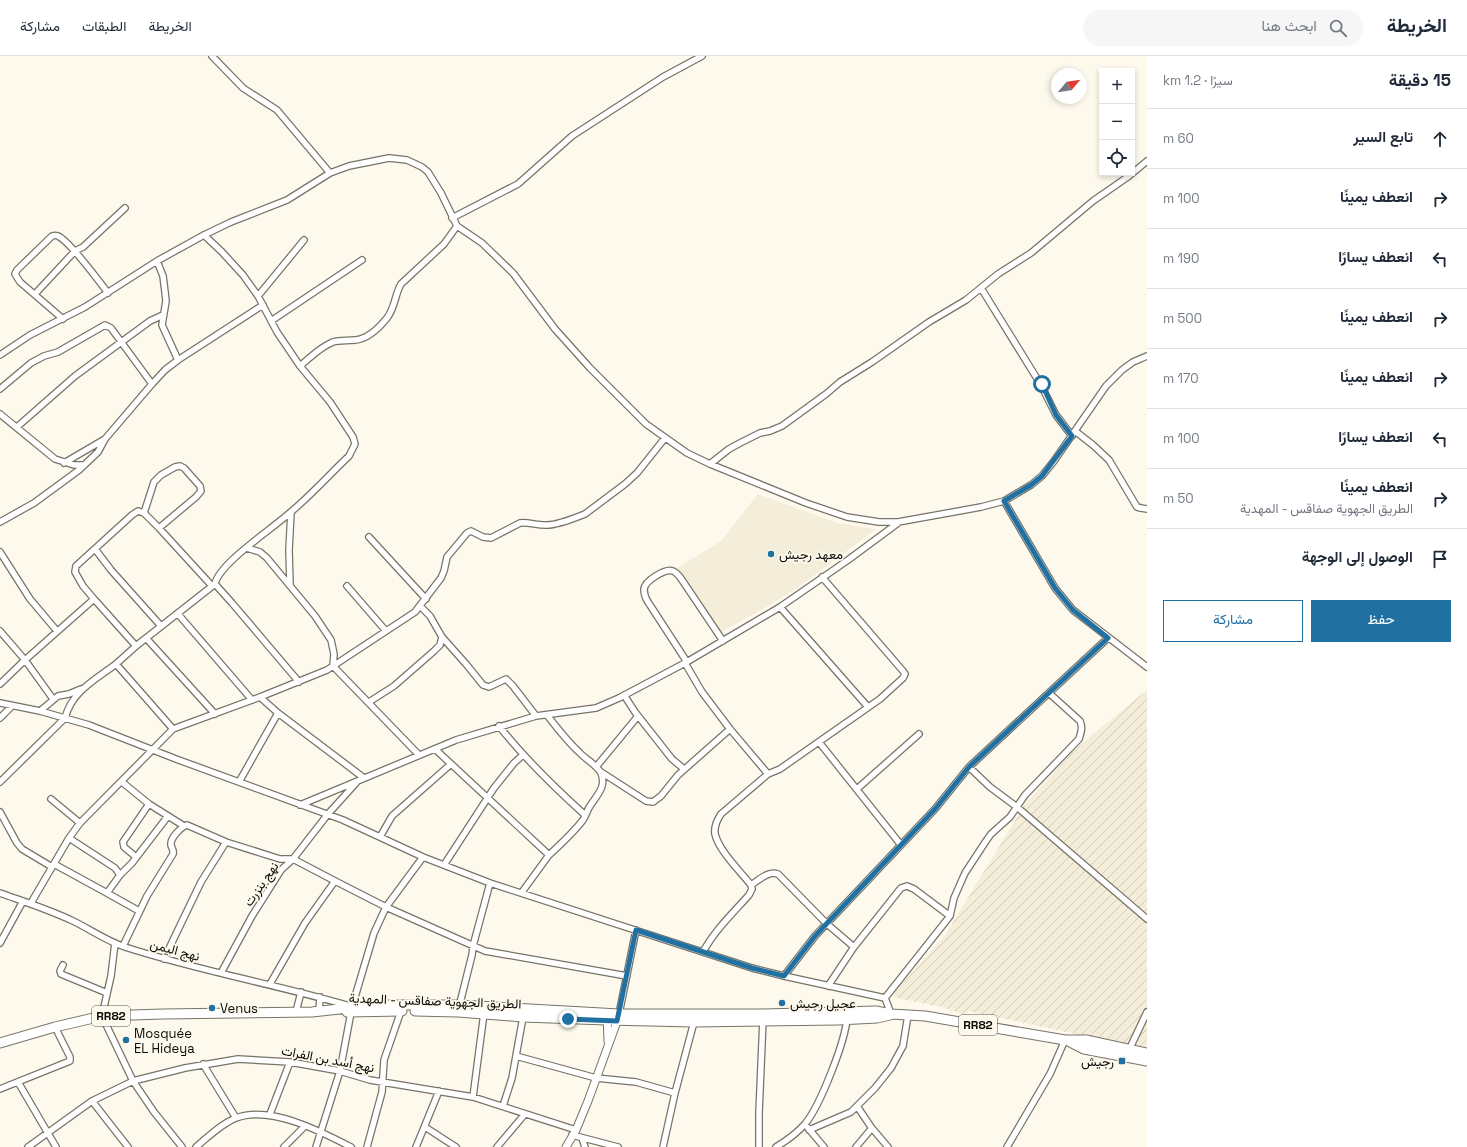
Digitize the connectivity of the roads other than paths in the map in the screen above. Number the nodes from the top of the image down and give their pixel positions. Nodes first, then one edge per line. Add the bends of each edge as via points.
1 (212, 56) edge
2 (702, 56) edge
3 (1147, 161) edge
4 (330, 173) junction
5 (125, 208) dead end
6 (452, 218) junction
7 (457, 226) junction
8 (204, 235) junction
9 (304, 240) dead end
10 (75, 252) junction
11 (362, 260) dead end
12 (157, 261) junction
13 (981, 288) junction
14 (108, 293) junction
15 (35, 294) junction
16 (258, 296) junction
17 (263, 305) junction
18 (163, 315) junction
19 (63, 319) junction
20 (271, 321) junction
21 (120, 342) junction
22 (0, 355) edge
23 (1147, 356) edge
24 (178, 360) junction
25 (300, 366) junction
26 (152, 384) junction
27 (0, 389) edge
28 (0, 414) edge
29 (17, 427) junction
30 (1073, 434) junction
31 (665, 438) junction
32 (105, 439) junction
33 (64, 463) junction
34 (710, 464) junction
35 (83, 465) junction
36 (1004, 501) junction
37 (1147, 509) edge
38 (291, 512) junction
39 (144, 513) junction
40 (0, 522) edge
41 (898, 522) junction
42 (159, 528) junction
43 (369, 537) dead end
44 (247, 548) junction
45 (95, 549) junction
46 (0, 552) edge
47 (822, 577) junction
48 (213, 585) junction
49 (290, 585) junction
50 (347, 586) dead end
51 (94, 599) junction
52 (426, 599) junction
53 (420, 606) junction
54 (780, 607) junction
55 (178, 614) junction
56 (161, 626) junction
57 (0, 631) edge
58 (57, 631) junction
59 (386, 631) junction
60 (146, 638) junction
61 (442, 638) junction
62 (1108, 638) junction
63 (723, 641) junction
64 (136, 646) junction
65 (25, 660) junction
66 (686, 663) junction
67 (116, 664) junction
68 (333, 666) junction
69 (1147, 667) edge
70 (299, 682) junction
71 (0, 684) edge
72 (84, 688) junction
73 (1049, 693) junction
74 (624, 695) junction
75 (260, 697) junction
76 (53, 699) junction
77 (252, 700) junction
78 (369, 702) junction
79 (0, 703) edge
80 (12, 706) junction
81 (868, 707) junction
82 (40, 711) junction
83 (278, 713) junction
84 (215, 714) junction
85 (547, 715) junction
86 (536, 716) junction
87 (638, 716) junction
88 (0, 718) edge
89 (66, 718) junction
90 (499, 726) junction
91 (730, 728) junction
92 (173, 729) junction
93 (919, 734) dead end
94 (819, 742) junction
95 (152, 749) junction
96 (435, 749) junction
97 (419, 755) junction
98 (523, 755) junction
99 (451, 764) junction
100 (596, 767) junction
101 (969, 767) junction
102 (684, 769) junction
103 (601, 772) junction
104 (768, 774) junction
105 (364, 778) junction
106 (358, 781) junction
107 (0, 782) edge
108 (122, 782) junction
109 (238, 782) junction
110 (857, 789) junction
111 (51, 799) dead end
112 (488, 799) junction
113 (149, 804) junction
114 (300, 805) junction
115 (1017, 807) junction
116 (0, 812) edge
117 (328, 814) junction
118 (585, 815) junction
119 (168, 816) junction
120 (80, 823) junction
121 (3, 825) edge
122 (184, 826) junction
123 (380, 837) junction
124 (69, 838) junction
125 (226, 842) junction
126 (901, 845) junction
127 (549, 855) junction
128 (136, 857) junction
129 (423, 857) junction
130 (293, 859) junction
131 (444, 865) junction
132 (53, 866) junction
133 (120, 875) junction
134 (335, 880) junction
135 (490, 883) junction
136 (751, 885) junction
137 (522, 892) junction
138 (0, 893) edge
139 (107, 893) junction
140 (23, 901) junction
141 (31, 903) junction
142 (386, 907) junction
143 (139, 911) junction
144 (950, 916) junction
145 (1147, 919) edge
146 (827, 924) junction
147 (636, 930) junction
148 (0, 943) edge
149 (116, 944) junction
150 (123, 946) junction
151 (472, 946) junction
152 (854, 946) junction
153 (703, 952) junction
154 (164, 959) junction
155 (63, 964) dead end
156 (221, 973) junction
157 (627, 976) junction
158 (784, 976) junction
159 (270, 984) junction
160 (828, 986) junction
161 (301, 992) junction
162 (107, 993) junction
163 (320, 997) junction
164 (885, 998) junction
165 (459, 1008) junction
166 (352, 1010) junction
167 (319, 1011) junction
168 (400, 1011) junction
169 (296, 1012) junction
170 (1147, 1012) edge
171 (484, 1013) junction
172 (891, 1014) junction
173 (908, 1015) junction
174 (102, 1016) junction
175 (847, 1016) junction
176 (524, 1017) junction
177 (607, 1017) junction
178 (618, 1017) junction
179 (763, 1018) junction
180 (694, 1022) junction
181 (55, 1027) junction
182 (1065, 1040) junction
183 (0, 1043) edge
184 (608, 1043) junction
185 (1128, 1052) junction
186 (1147, 1053) edge
187 (516, 1056) junction
188 (1147, 1061) edge
189 (290, 1062) junction
190 (203, 1064) junction
191 (340, 1071) junction
192 (596, 1078) junction
193 (133, 1081) junction
194 (382, 1081) junction
195 (18, 1082) junction
196 (0, 1089) edge
197 (439, 1091) junction
198 (675, 1093) junction
199 (473, 1097) junction
200 (92, 1101) junction
201 (503, 1106) junction
202 (857, 1106) junction
203 (270, 1114) junction
204 (525, 1114) junction
205 (236, 1118) junction
206 (805, 1124) junction
207 (305, 1126) junction
208 (425, 1127) junction
209 (872, 1128) junction
210 (809, 1130) junction
211 (322, 1131) junction
212 (47, 1133) junction
213 (574, 1133) junction
214 (582, 1138) junction
215 (1009, 1146) edge
216 (28, 1147) edge
217 (56, 1147) edge
218 (128, 1147) edge
219 (182, 1147) edge
220 (196, 1147) edge
221 (284, 1147) edge
222 (316, 1147) edge
223 (351, 1147) edge
224 (367, 1147) edge
225 (416, 1147) edge
226 (456, 1147) edge
227 (497, 1147) edge
228 (566, 1147) edge
229 (585, 1147) edge
230 (618, 1147) edge
231 (663, 1147) edge
232 (759, 1147) edge
233 (776, 1147) edge
234 (824, 1147) edge
235 (856, 1147) edge
236 (888, 1147) edge

1 - 4 street via 243,88 277,110
2 - 6 street via 663,77 572,136 518,184
3 - 13 street via 1093,201 1031,254 998,274
4 - 6 street via 349,166 389,158 407,160 422,167 432,177
4 - 8 street via 287,200
5 - 10 street
6 - 7 street
7 - 25 street via 444,244 401,284 389,316 377,329 363,338 339,341 325,346
7 - 31 street via 497,256 555,329 590,368 646,424
8 - 12 street
8 - 16 street via 232,262
9 - 16 street
10 - 14 street
10 - 15 street
10 - 15 street via 60,237 54,236 17,270 16,276
11 - 20 street
12 - 14 street
12 - 18 street via 163,276 165,292
13 - 30 street via 1042,384 1056,415
13 - 34 street via 840,382 782,426 740,443
14 - 19 street
15 - 19 street
16 - 17 street
17 - 20 street
17 - 24 street
18 - 21 street
18 - 24 street via 163,328
19 - 22 street via 30,335
20 - 25 street
21 - 26 street
21 - 27 street via 110,327 101,326 58,352 38,359
21 - 29 street
23 - 30 street via 1122,370 1106,386
24 - 26 street
25 - 38 street via 330,402 353,436 355,444 349,456
26 - 32 street
28 - 29 street
29 - 33 street via 55,459
30 - 36 street via 1042,476
30 - 37 street via 1093,445 1109,460 1137,507
31 - 34 street
31 - 52 street via 637,474 581,516 547,526 524,522 492,538 471,531 467,533 447,557 441,578
32 - 33 street
32 - 35 street via 100,450
33 - 35 street
34 - 41 street via 847,518
35 - 40 street via 66,481 34,503
36 - 41 street
36 - 62 street via 1064,600
38 - 44 street
38 - 49 street
39 - 42 street
39 - 42 street via 154,482 173,467 184,468 200,486 201,491
39 - 45 street via 138,511 132,515
41 - 47 street
42 - 48 street
43 - 52 street
44 - 48 street via 220,572
44 - 49 street via 265,556
45 - 51 street via 76,566 74,572
45 - 56 street
46 - 58 street via 30,599
47 - 54 street
47 - 81 street via 904,674 903,678
48 - 55 street
48 - 70 street via 232,602
49 - 68 street via 331,640
50 - 59 street
51 - 58 street
51 - 64 street
52 - 53 street
53 - 59 street
53 - 61 street via 430,616
54 - 63 street
54 - 81 street
55 - 56 street
55 - 77 street
56 - 60 street
57 - 65 street
58 - 65 street
59 - 68 street
60 - 64 street
60 - 84 street
61 - 78 street via 434,651 394,686
61 - 86 street via 483,685 489,687 506,679
62 - 69 street
62 - 73 street
63 - 66 street
63 - 66 street via 680,577 669,570 658,574 646,585 645,595
64 - 67 street
65 - 71 street
65 - 76 street
66 - 74 street
66 - 91 street via 702,692
67 - 72 street
67 - 92 street
68 - 70 street
68 - 78 street
70 - 75 street
72 - 76 street
72 - 89 street via 73,699
73 - 101 street
73 - 115 street via 1080,721 1082,732 1079,739 1025,795
74 - 85 street via 596,708
74 - 87 street
75 - 77 street
75 - 83 street
76 - 82 street
77 - 84 street
78 - 97 street
79 - 80 street
80 - 82 street
80 - 88 street
81 - 94 street
82 - 89 street
83 - 105 street
83 - 109 street
84 - 92 street
85 - 86 street
85 - 100 street via 578,752
86 - 90 street
87 - 100 street
87 - 102 street via 672,759
89 - 95 street
89 - 107 street
90 - 96 street
90 - 98 street
91 - 102 street
91 - 104 street
92 - 95 street
93 - 110 street
94 - 104 street
94 - 110 street
95 - 108 street
95 - 109 street
96 - 97 street
96 - 99 street
97 - 105 street
98 - 112 street via 504,775
98 - 118 street
99 - 112 street
99 - 123 street via 392,816
100 - 103 street
101 - 115 street
101 - 126 street
102 - 103 street via 657,801 653,802 646,801
103 - 118 street via 602,786
104 - 136 street via 721,814 715,827 720,846
105 - 106 street
106 - 114 street
106 - 117 street, نهج بنزرت
108 - 113 street
108 - 120 street
109 - 114 street
110 - 126 street
111 - 120 street
112 - 127 street
112 - 131 street
113 - 119 street
113 - 128 street via 123,842 124,847
114 - 117 street
115 - 144 street via 991,834 970,863 954,898
115 - 145 street
116 - 121 street
117 - 123 street
117 - 130 street, نهج بنزرت
118 - 127 street via 567,839
119 - 122 street
119 - 128 street
120 - 124 street
121 - 132 street via 22,849
122 - 125 street
122 - 143 street via 172,840 173,854
123 - 129 street
124 - 132 street
124 - 133 street via 115,868
125 - 130 street via 280,859
125 - 154 street via 201,882
126 - 146 street
127 - 137 street
128 - 133 street
129 - 131 street
129 - 142 street
130 - 134 street
130 - 156 street, نهج بنزرت via 282,870 252,916
131 - 135 street
132 - 139 street
132 - 141 street
133 - 139 street
134 - 142 street
134 - 159 street via 305,923
135 - 137 street
135 - 151 street
136 - 146 street via 768,874 778,874
136 - 153 street via 749,895 717,930
137 - 147 street
138 - 140 street, نهج اليمن
139 - 143 street
140 - 141 street, نهج اليمن
140 - 148 street
141 - 149 street, نهج اليمن via 73,921
142 - 151 street
142 - 166 street via 366,956
143 - 150 street
144 - 152 street via 907,886 901,888
144 - 164 street
146 - 152 street
146 - 158 street
147 - 153 street
147 - 157 street
149 - 150 street, نهج اليمن
149 - 162 street
150 - 154 street, نهج اليمن
151 - 157 street via 485,951
151 - 165 street
152 - 160 street
153 - 158 street
154 - 156 street, نهج اليمن
155 - 162 street via 61,974
156 - 159 street, نهج اليمن
157 - 178 street
158 - 160 street
159 - 161 street, نهج اليمن
160 - 164 street
161 - 163 street, نهج اليمن
161 - 169 street
162 - 174 street
163 - 166 street, نهج اليمن
163 - 167 street
164 - 172 street
165 - 166 main road, الطريق الجهوية صفاقس - المهدية / RR82 via 376,1005
165 - 168 main road, الطريق الجهوية صفاقس - المهدية / RR82
165 - 171 main road, الطريق الجهوية صفاقس - المهدية / RR82
165 - 177 main road, الطريق الجهوية صفاقس - المهدية / RR82
166 - 167 main road, الطريق الجهوية صفاقس - المهدية / RR82
166 - 168 main road, الطريق الجهوية صفاقس - المهدية / RR82
166 - 191 street
167 - 169 main road, الطريق الجهوية صفاقس - المهدية / RR82
168 - 194 street via 384,1060
169 - 174 main road, الطريق الجهوية صفاقس - المهدية / RR82
170 - 185 street
171 - 176 main road, الطريق الجهوية صفاقس - المهدية / RR82
171 - 199 street
172 - 173 main road, الطريق الجهوية صفاقس - المهدية / RR82
172 - 175 main road, الطريق الجهوية صفاقس - المهدية / RR82 via 877,1018
173 - 182 main road, الطريق الجهوية صفاقس - المهدية / RR82
173 - 202 street via 903,1046 891,1068
174 - 181 main road, الطريق الجهوية صفاقس - المهدية / RR82
174 - 193 street
175 - 179 main road, الطريق الجهوية صفاقس - المهدية / RR82
175 - 206 street via 836,1059 822,1094
176 - 177 main road, الطريق الجهوية صفاقس - المهدية / RR82
176 - 187 street
177 - 178 main road, الطريق الجهوية صفاقس - المهدية / RR82
177 - 184 street
178 - 179 main road, الطريق الجهوية صفاقس - المهدية / RR82
178 - 180 main road, الطريق الجهوية صفاقس - المهدية / RR82
178 - 184 street
179 - 180 main road, الطريق الجهوية صفاقس - المهدية / RR82
179 - 232 street
180 - 198 street
181 - 183 main road, الطريق الجهوية صفاقس - المهدية / RR82
181 - 195 street via 70,1061
182 - 185 main road, الطريق الجهوية صفاقس - المهدية / RR82 via 1086,1040
182 - 215 street via 1050,1074
184 - 192 street
185 - 186 main road, الطريق الجهوية صفاقس - المهدية / RR82
185 - 188 main road, الطريق الجهوية صفاقس - المهدية / RR82
187 - 192 street
187 - 201 street
189 - 190 street, نهج أسد بن الفرات via 238,1059
189 - 191 street, نهج أسد بن الفرات
189 - 203 street
190 - 193 street, نهج أسد بن الفرات
190 - 205 street
191 - 194 street, نهج أسد بن الفرات
191 - 211 street
192 - 198 street via 636,1082
192 - 213 street
193 - 200 street, نهج أسد بن الفرات
193 - 219 street
194 - 197 street, نهج أسد بن الفرات
194 - 224 street via 382,1092
195 - 196 street
195 - 212 street
197 - 199 street, نهج أسد بن الفرات
197 - 208 street
198 - 231 street
199 - 201 street, نهج أسد بن الفرات
200 - 212 street, نهج أسد بن الفرات
200 - 218 street
201 - 204 street, نهج أسد بن الفرات
202 - 209 street
202 - 210 street via 844,1116
203 - 205 street
203 - 207 street
204 - 213 street, نهج أسد بن الفرات
204 - 227 street
205 - 220 street
206 - 210 street
206 - 233 street
207 - 211 street
207 - 221 street
208 - 225 street
208 - 226 street
209 - 235 street
209 - 236 street
210 - 234 street
211 - 222 street
211 - 223 street
212 - 216 street, نهج أسد بن الفرات
212 - 217 street
213 - 214 street, نهج أسد بن الفرات
213 - 228 street
214 - 229 street
214 - 230 street, نهج أسد بن الفرات

